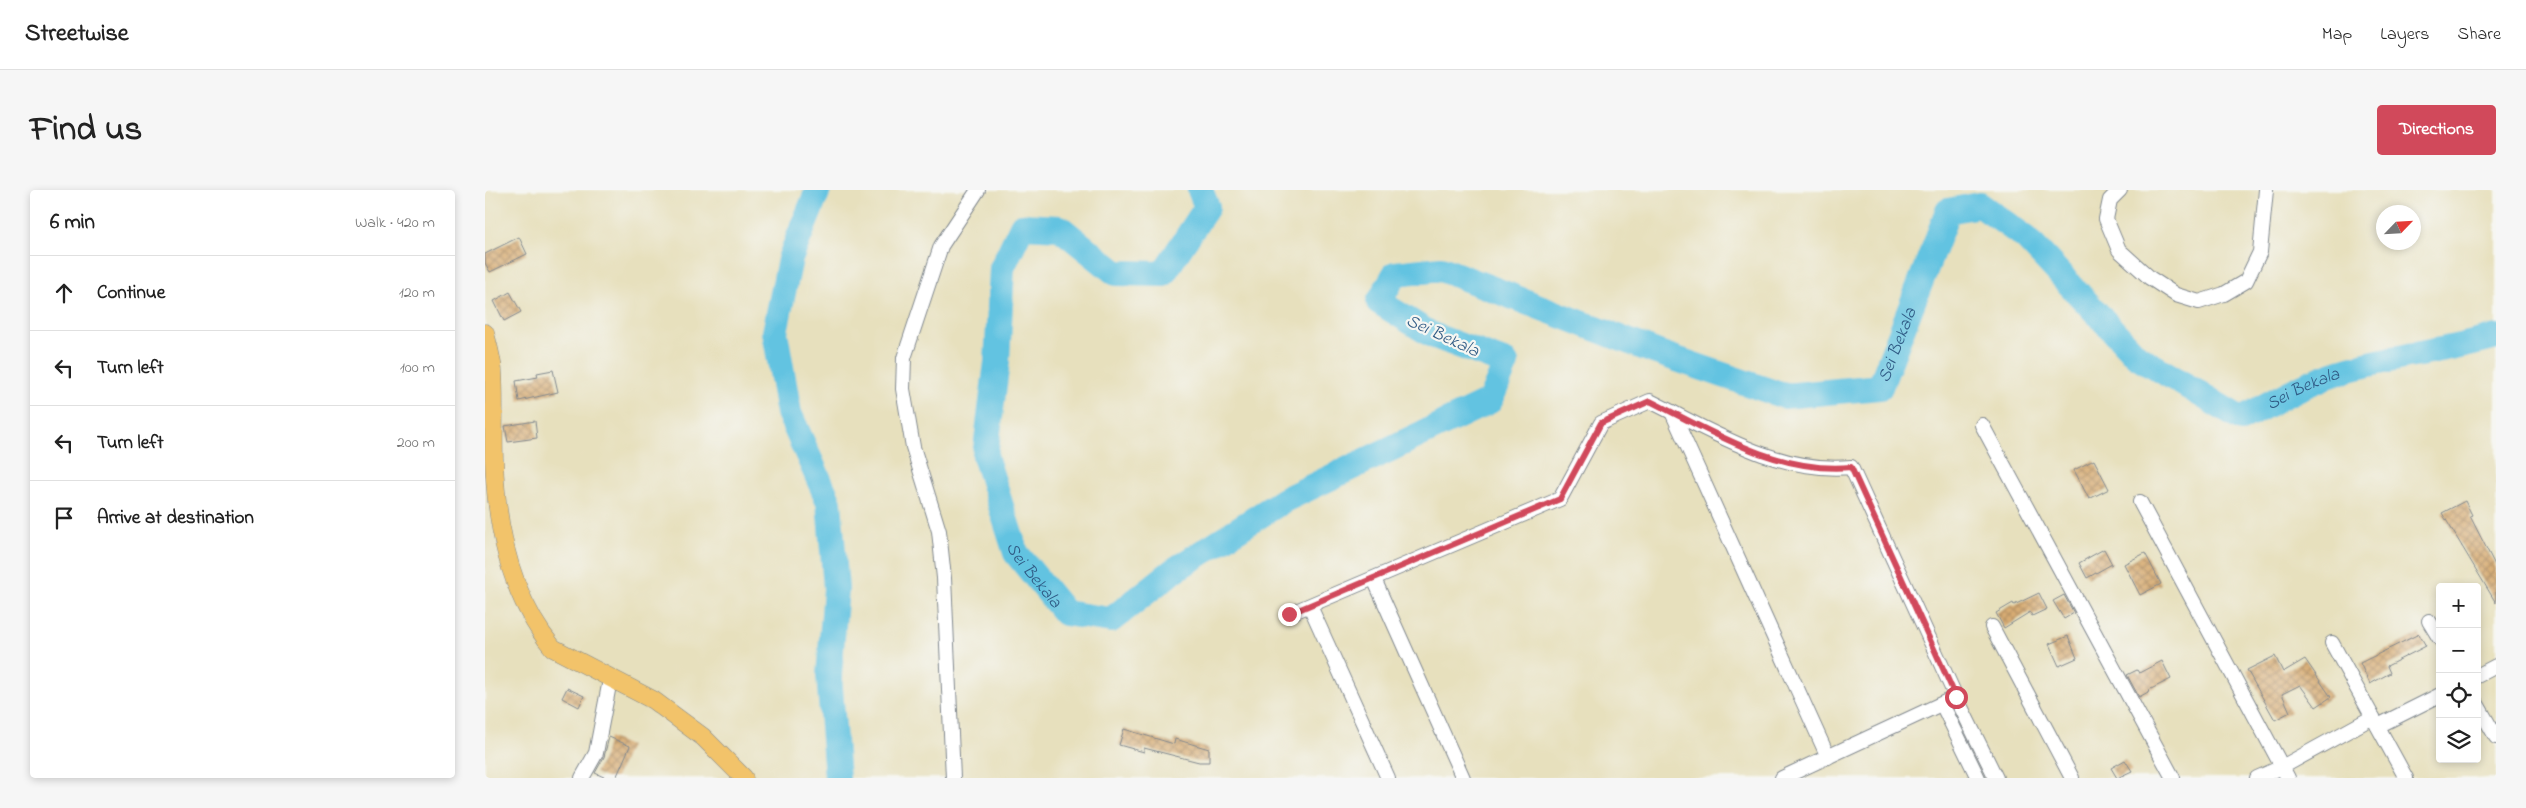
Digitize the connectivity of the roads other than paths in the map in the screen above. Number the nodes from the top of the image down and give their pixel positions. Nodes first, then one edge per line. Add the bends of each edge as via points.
1 (978, 190) edge
2 (2120, 190) edge
3 (2266, 190) edge
4 (485, 334) edge
5 (489, 370) edge
6 (1672, 412) junction
7 (1982, 425) dead end
8 (2140, 502) dead end
9 (1374, 579) junction
10 (1309, 606) junction
11 (1289, 614) dead end
12 (2429, 621) dead end
13 (1992, 627) dead end
14 (2436, 632) edge
15 (2332, 643) dead end
16 (2496, 666) edge
17 (2481, 674) edge
18 (610, 680) junction
19 (1956, 697) junction
20 (2436, 697) edge
21 (1942, 704) junction
22 (2481, 711) edge
23 (2375, 722) junction
24 (2496, 737) edge
25 (1828, 757) junction
26 (2285, 772) edge
27 (582, 778) edge
28 (744, 778) edge
29 (953, 778) edge
30 (1388, 778) edge
31 (1463, 778) edge
32 (1782, 778) edge
33 (1978, 778) edge
34 (1996, 778) edge
35 (2072, 778) edge
36 (2173, 778) edge
37 (2257, 778) edge
38 (2406, 778) edge

1 - 29 street via 941,246 904,358 903,389 913,447 940,541
2 - 3 street via 2110,200 2106,219 2119,250 2150,278 2176,295 2199,302 2224,294 2246,281 2260,252
4 - 5 main road
5 - 18 main road via 500,533 522,598 541,634 553,648
6 - 9 street via 1650,401 1601,423 1560,499
6 - 19 street via 1759,454 1832,469 1851,467
6 - 25 street
7 - 36 street
8 - 26 street
9 - 10 street
9 - 31 street
10 - 11 street
10 - 30 street
12 - 14 street
13 - 35 street
15 - 23 street
16 - 17 street
18 - 27 street via 596,753
18 - 28 main road via 653,700 703,737
19 - 21 street
19 - 34 street
20 - 23 street
21 - 25 street
21 - 33 street
22 - 24 street
23 - 26 street
23 - 38 street
25 - 32 street
26 - 37 street

